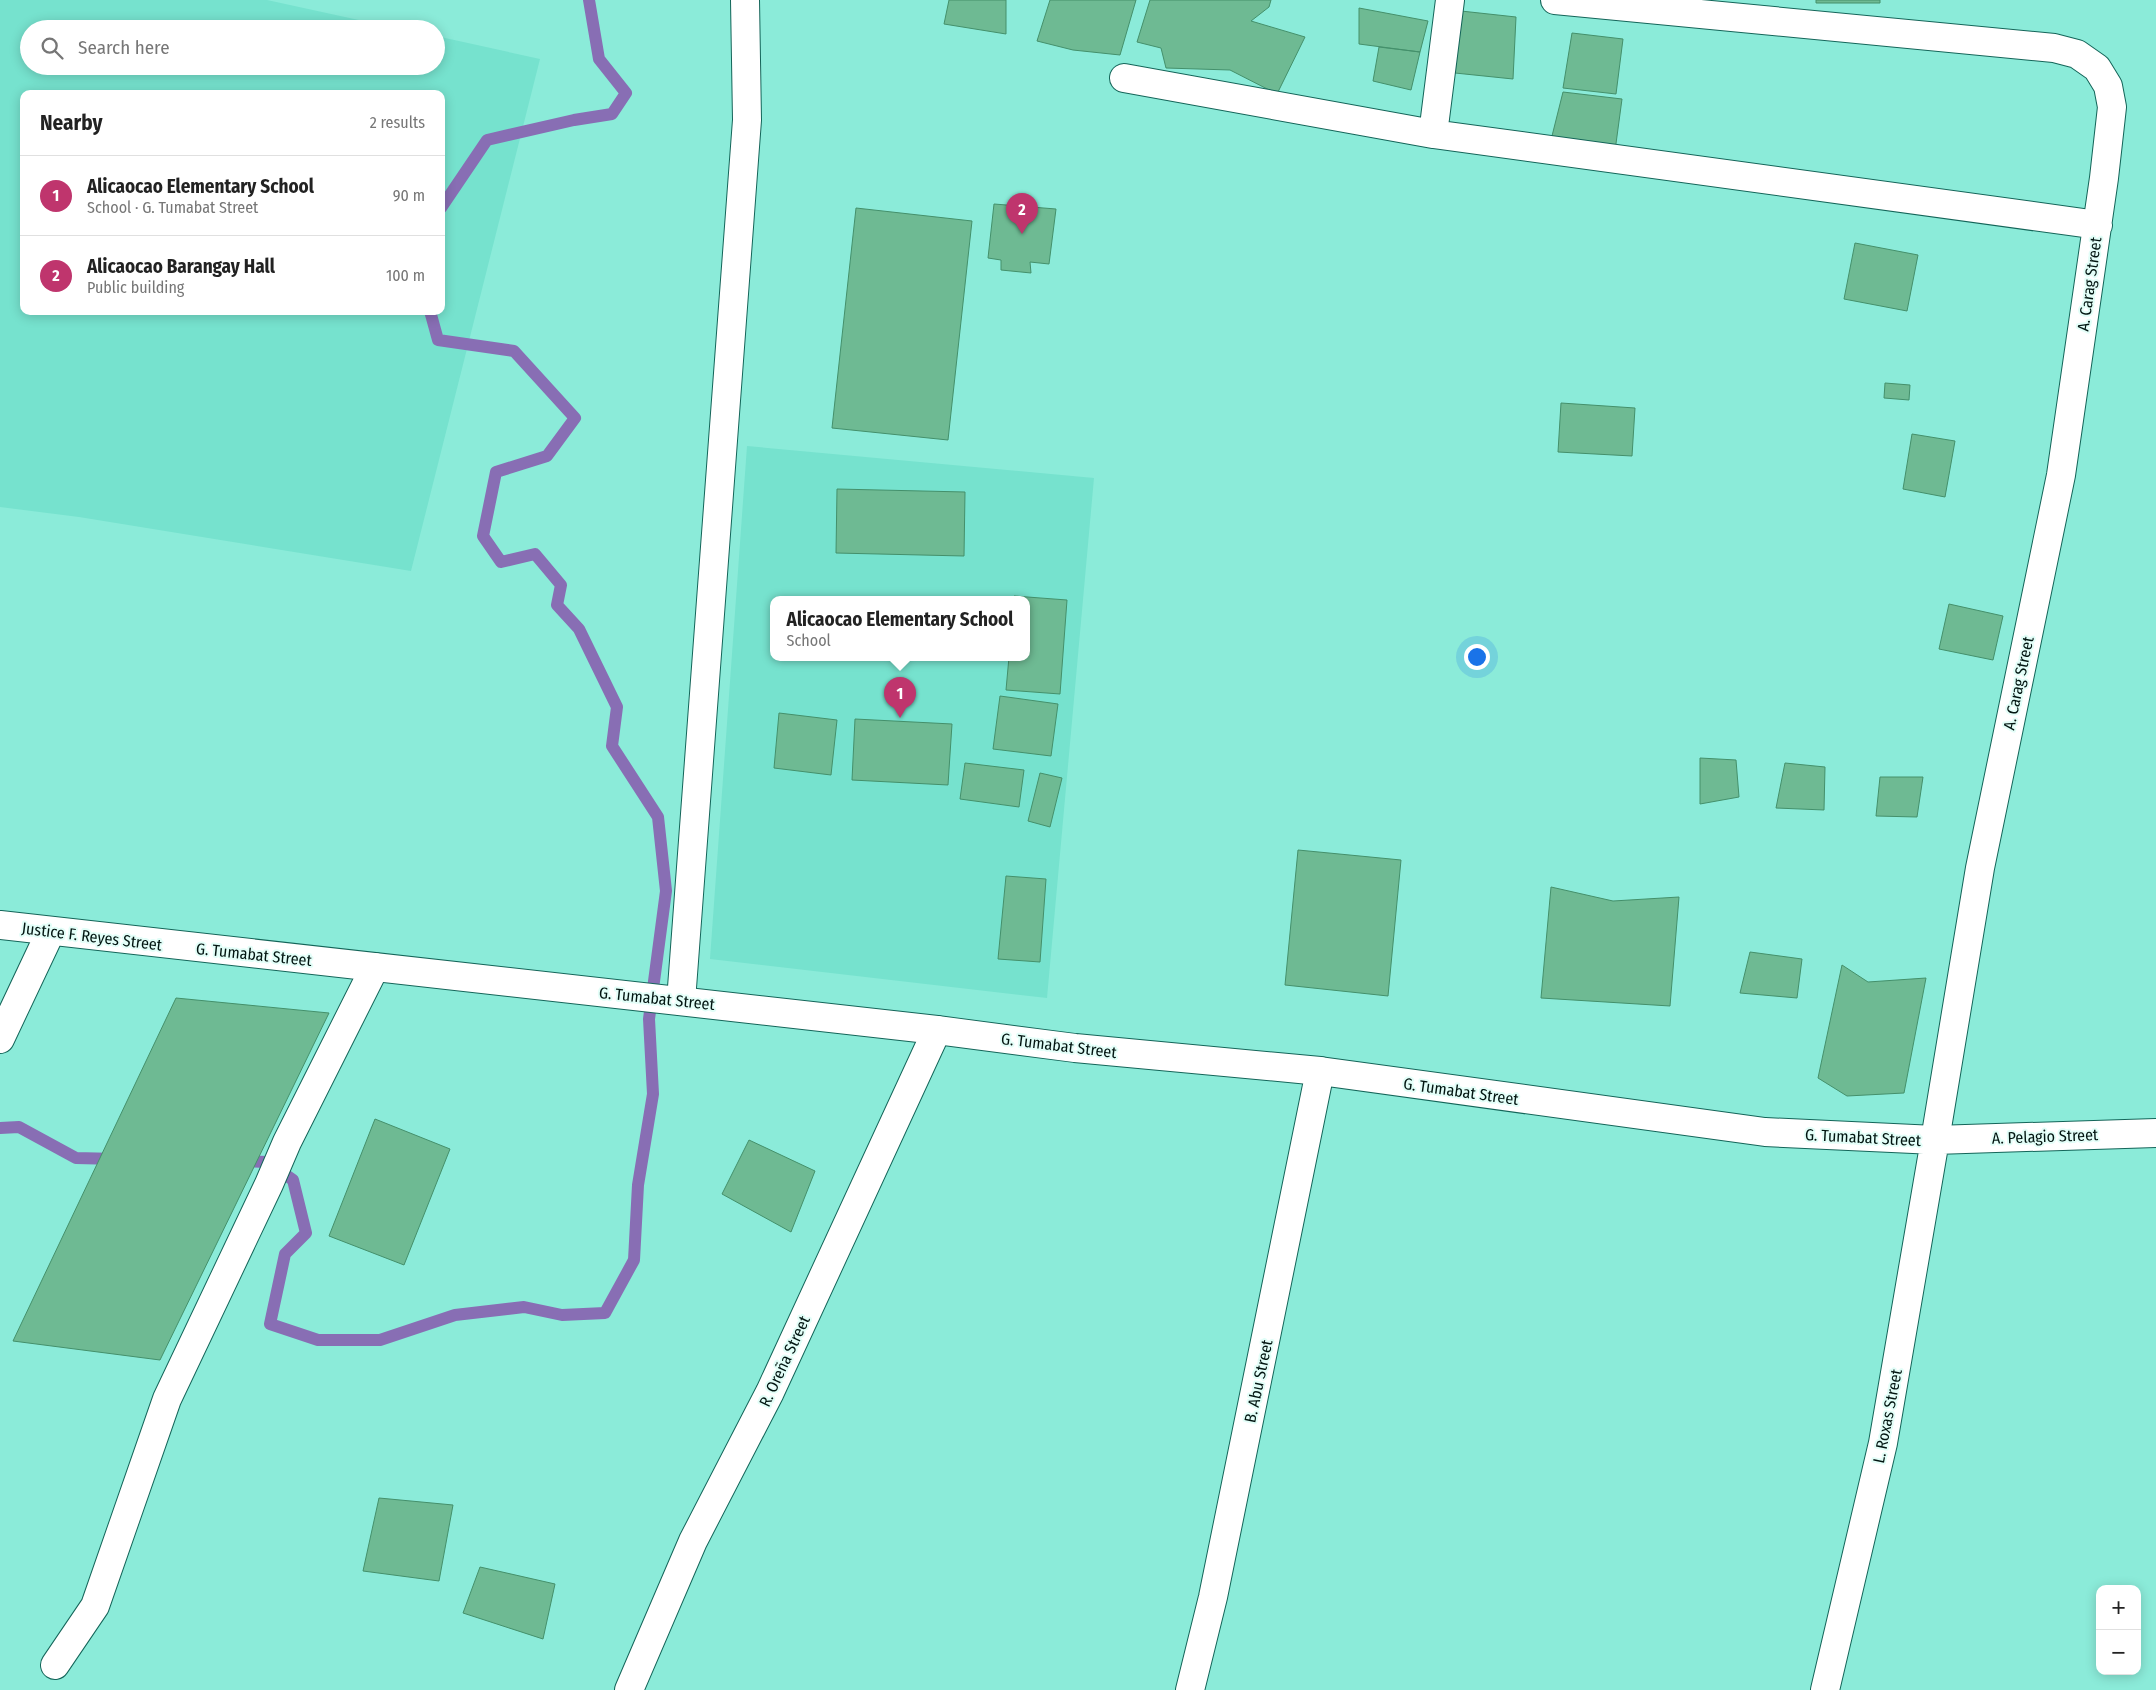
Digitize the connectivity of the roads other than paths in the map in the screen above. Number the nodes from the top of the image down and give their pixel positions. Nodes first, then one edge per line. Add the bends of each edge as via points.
1 (745, 0) edge
2 (1450, 0) edge
3 (1555, 0) edge
4 (1124, 78) dead end
5 (1433, 134) junction
6 (2098, 225) junction
7 (0, 925) edge
8 (51, 931) junction
9 (183, 946) joint
10 (375, 967) junction
11 (679, 1001) junction
12 (937, 1030) junction
13 (0, 1039) edge
14 (1320, 1071) junction
15 (2156, 1133) edge
16 (1935, 1140) junction
17 (56, 1665) dead end
18 (629, 1690) edge
19 (1190, 1690) edge
20 (1825, 1690) edge

1 - 11 street via 746,120
2 - 5 street
3 - 6 street, A. Carag Street via 2054,48 2077,54 2097,68 2108,86 2112,107
4 - 5 street
5 - 6 street
6 - 16 street, A. Carag Street via 2061,475 1980,868
7 - 8 street, Justice F. Reyes Street
8 - 9 street, Justice F. Reyes Street
8 - 13 street
9 - 10 street, G. Tumabat Street
10 - 11 street, G. Tumabat Street
10 - 17 street via 287,1142 167,1399 95,1606
11 - 12 street, G. Tumabat Street
12 - 14 street, G. Tumabat Street via 1075,1048
12 - 18 street, R. Oreña Street via 770,1392 693,1541
14 - 16 street, G. Tumabat Street via 1765,1132
14 - 19 street, B. Abu Street via 1217,1578
15 - 16 street, A. Pelagio Street
16 - 20 street, L. Roxas Street via 1883,1443

